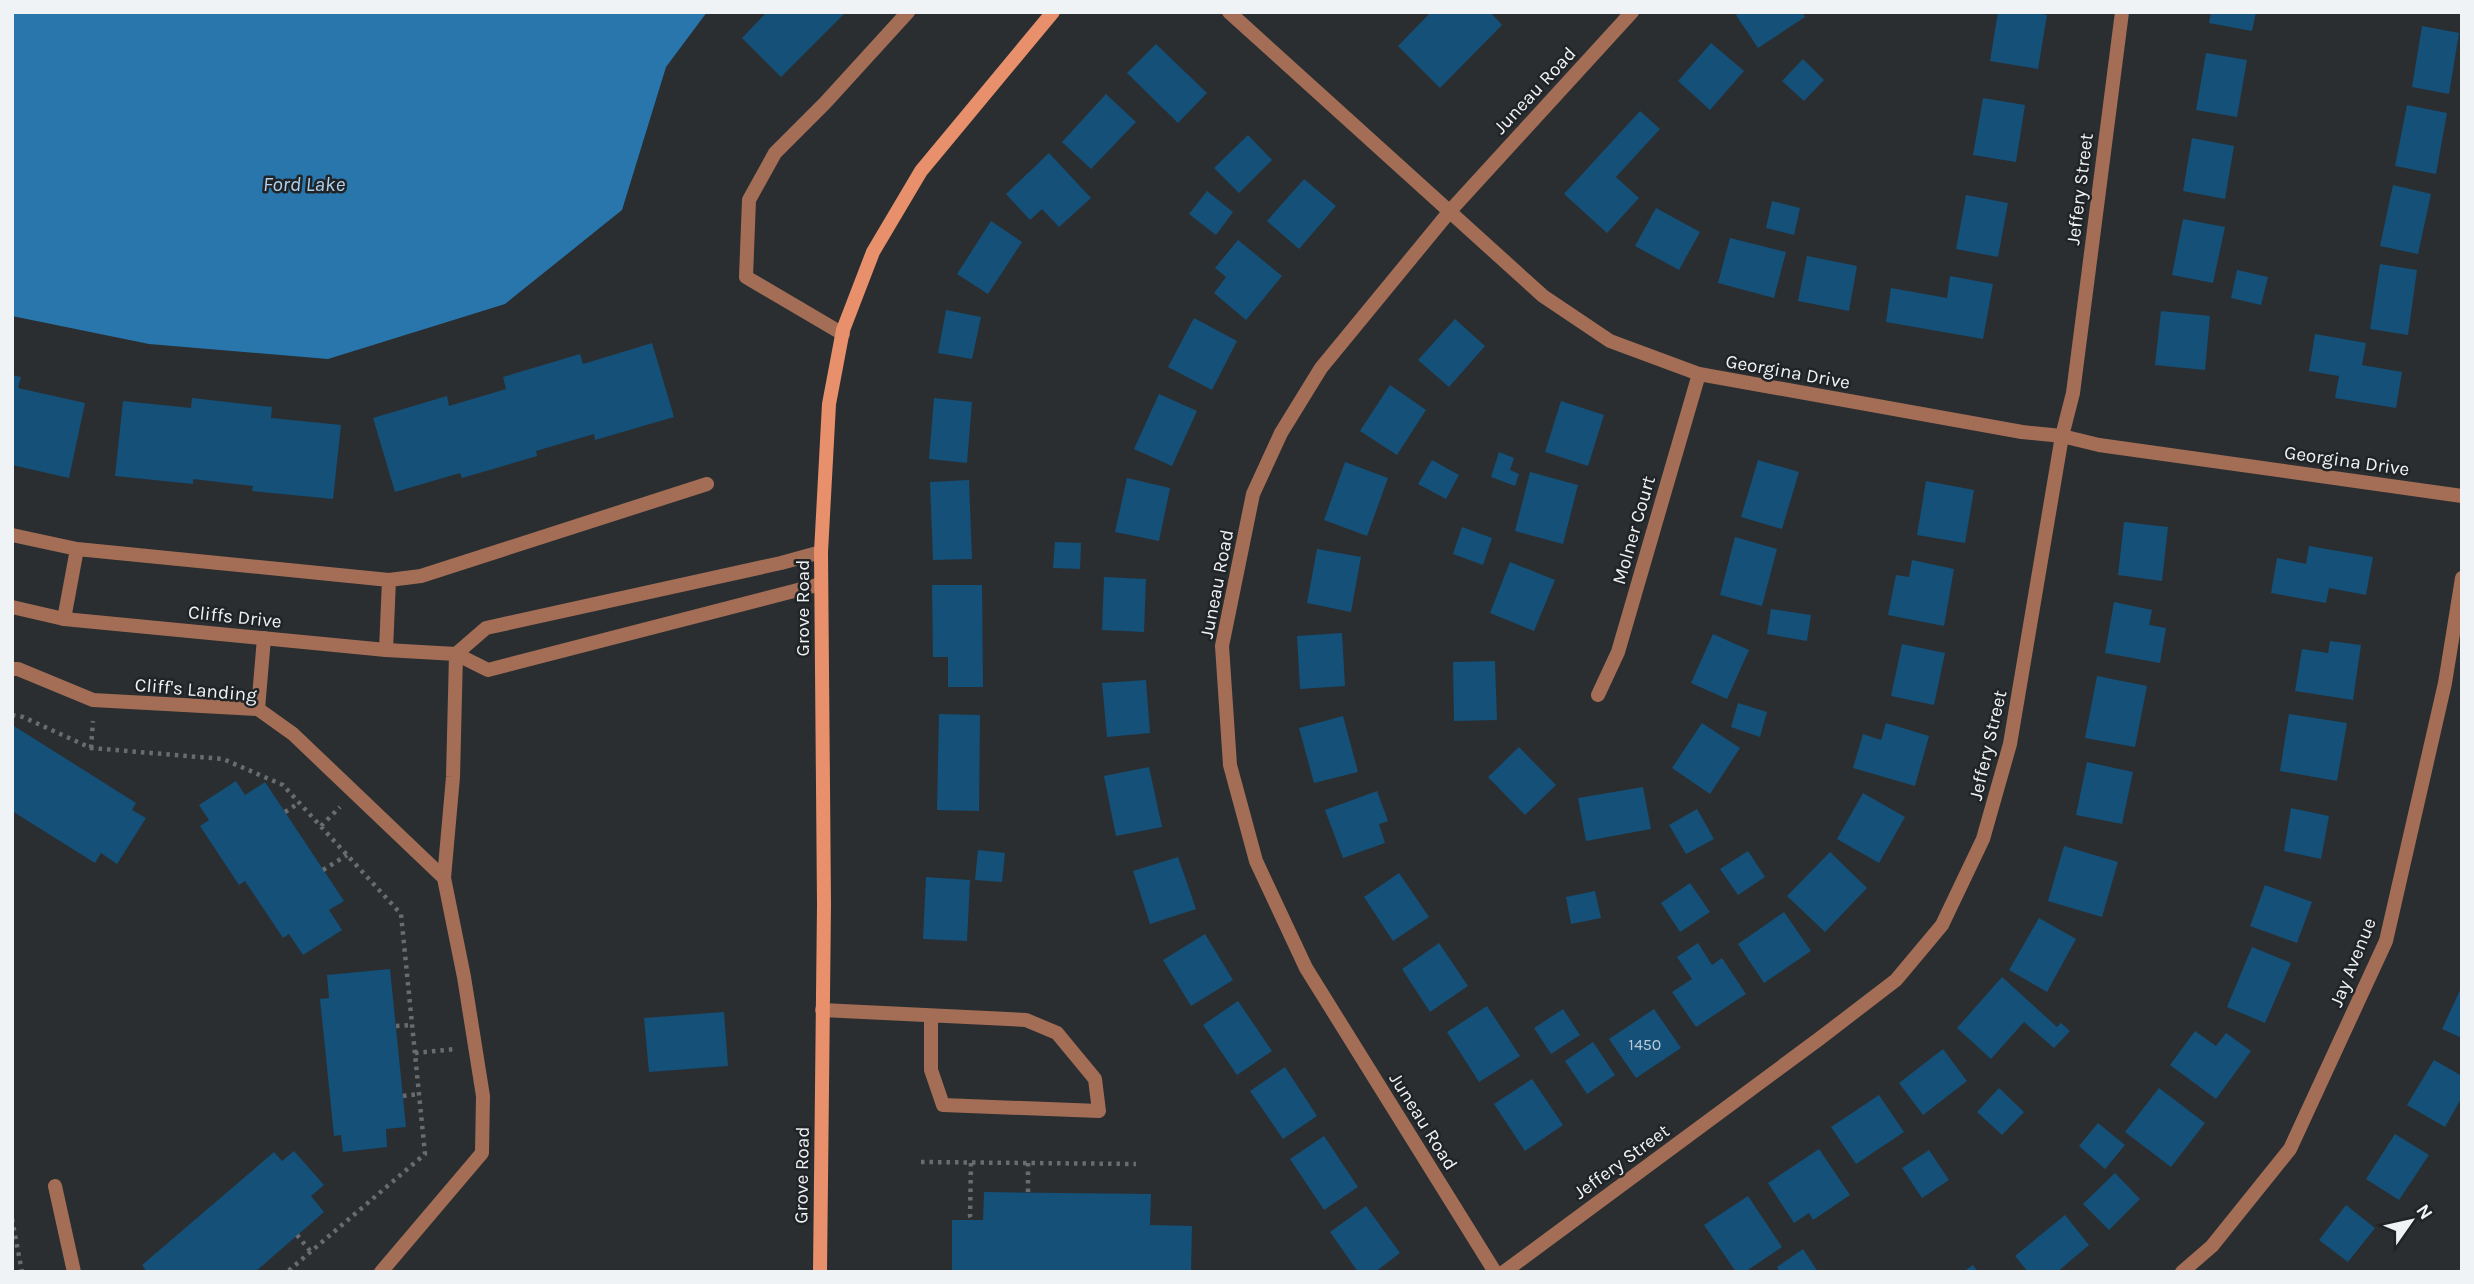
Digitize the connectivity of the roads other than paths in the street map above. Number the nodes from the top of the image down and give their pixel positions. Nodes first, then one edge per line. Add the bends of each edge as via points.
1 (908, 12) edge
2 (1053, 12) edge
3 (1229, 12) edge
4 (1632, 12) edge
5 (2122, 12) edge
6 (1450, 211) junction
7 (843, 334) junction
8 (1699, 374) junction
9 (2062, 436) junction
10 (708, 484) dead end
11 (2462, 496) edge
12 (12, 535) edge
13 (77, 549) junction
14 (821, 552) junction
15 (2462, 578) edge
16 (388, 580) junction
17 (821, 584) junction
18 (12, 607) edge
19 (64, 619) junction
20 (264, 638) junction
21 (386, 650) junction
22 (456, 654) junction
23 (12, 669) edge
24 (1598, 695) dead end
25 (258, 709) junction
26 (444, 878) junction
27 (822, 1010) junction
28 (931, 1016) junction
29 (55, 1186) dead end
30 (74, 1272) edge
31 (381, 1272) edge
32 (820, 1272) edge
33 (1495, 1272) edge
34 (1504, 1272) edge
35 (2182, 1272) edge

1 - 7 street via 775,153 749,200 746,277
2 - 7 main road, Grove Road via 921,171 873,252
3 - 6 street, Georgina Drive
4 - 6 street, Juneau Road
5 - 9 street, Jeffery Street via 2073,393
6 - 8 street, Georgina Drive via 1543,296 1610,341
6 - 33 street, Juneau Road via 1321,368 1281,433 1253,495 1222,646 1230,765 1256,861 1306,968
7 - 14 main road, Grove Road via 828,404
8 - 9 street, Georgina Drive
8 - 24 street, Molner Court via 1618,652
9 - 11 street, Georgina Drive
9 - 34 street, Jeffery Street via 2010,744 1983,839 1942,925 1896,980
10 - 16 street via 421,576
12 - 13 street
13 - 16 street
13 - 19 street
14 - 17 main road, Grove Road
14 - 22 street via 485,628
15 - 35 street, Jay Avenue via 2445,683 2386,941 2290,1149 2212,1245
16 - 21 street
17 - 22 street, Cliffs Drive via 488,670
17 - 27 main road, Grove Road
18 - 19 street, Cliffs Drive
19 - 20 street, Cliffs Drive
20 - 21 street, Cliffs Drive
20 - 25 street
21 - 22 street, Cliffs Drive
22 - 26 street via 453,777
23 - 25 street, Cliff's Landing via 93,701
25 - 26 street, Cliff's Landing via 293,734
26 - 31 street via 483,1096 482,1153
27 - 28 street
27 - 32 main road, Grove Road
28 - 28 street via 1026,1020 1056,1033 1095,1079 1098,1111 943,1105 931,1070
29 - 30 street

